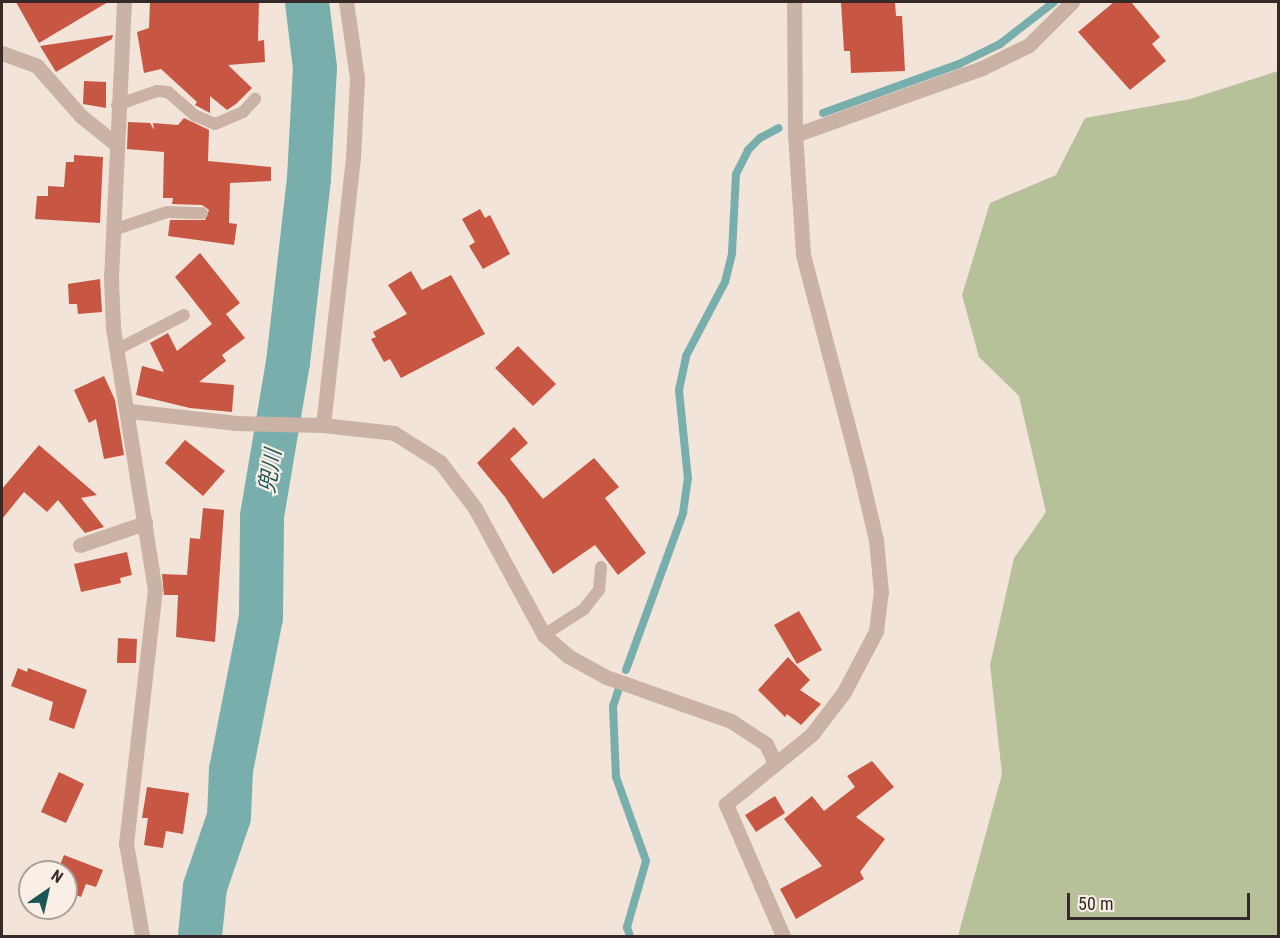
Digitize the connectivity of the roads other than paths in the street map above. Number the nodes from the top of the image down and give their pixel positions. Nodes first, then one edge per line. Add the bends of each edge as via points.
1 (124, 2) edge
2 (346, 2) edge
3 (794, 2) edge
4 (1072, 2) edge
5 (2, 53) edge
6 (255, 99) dead end
7 (117, 105) junction
8 (795, 135) junction
9 (117, 145) junction
10 (202, 213) dead end
11 (113, 230) junction
12 (183, 315) dead end
13 (118, 349) junction
14 (129, 411) junction
15 (323, 425) junction
16 (145, 523) junction
17 (80, 545) dead end
18 (601, 567) dead end
19 (544, 635) junction
20 (775, 763) junction
21 (142, 936) edge
22 (783, 936) edge

1 - 7 street
2 - 15 street via 357,78 353,158
3 - 8 street
4 - 8 street via 1029,45 982,68
5 - 9 street via 37,66 81,116
6 - 7 lane via 243,112 215,124 194,116 168,92 157,91
7 - 9 street
8 - 20 street via 803,255 876,540 881,592 876,631 850,683 812,734
9 - 11 street
10 - 11 lane via 167,212
11 - 13 street via 113,318
12 - 13 lane
13 - 14 street
14 - 15 street via 236,423
14 - 16 street
15 - 19 street via 394,433 440,462 475,508
16 - 17 street
16 - 21 street via 154,589 126,843
18 - 19 lane via 599,590 584,609
19 - 20 street via 568,656 606,677 731,721 766,744
20 - 22 street via 726,804

